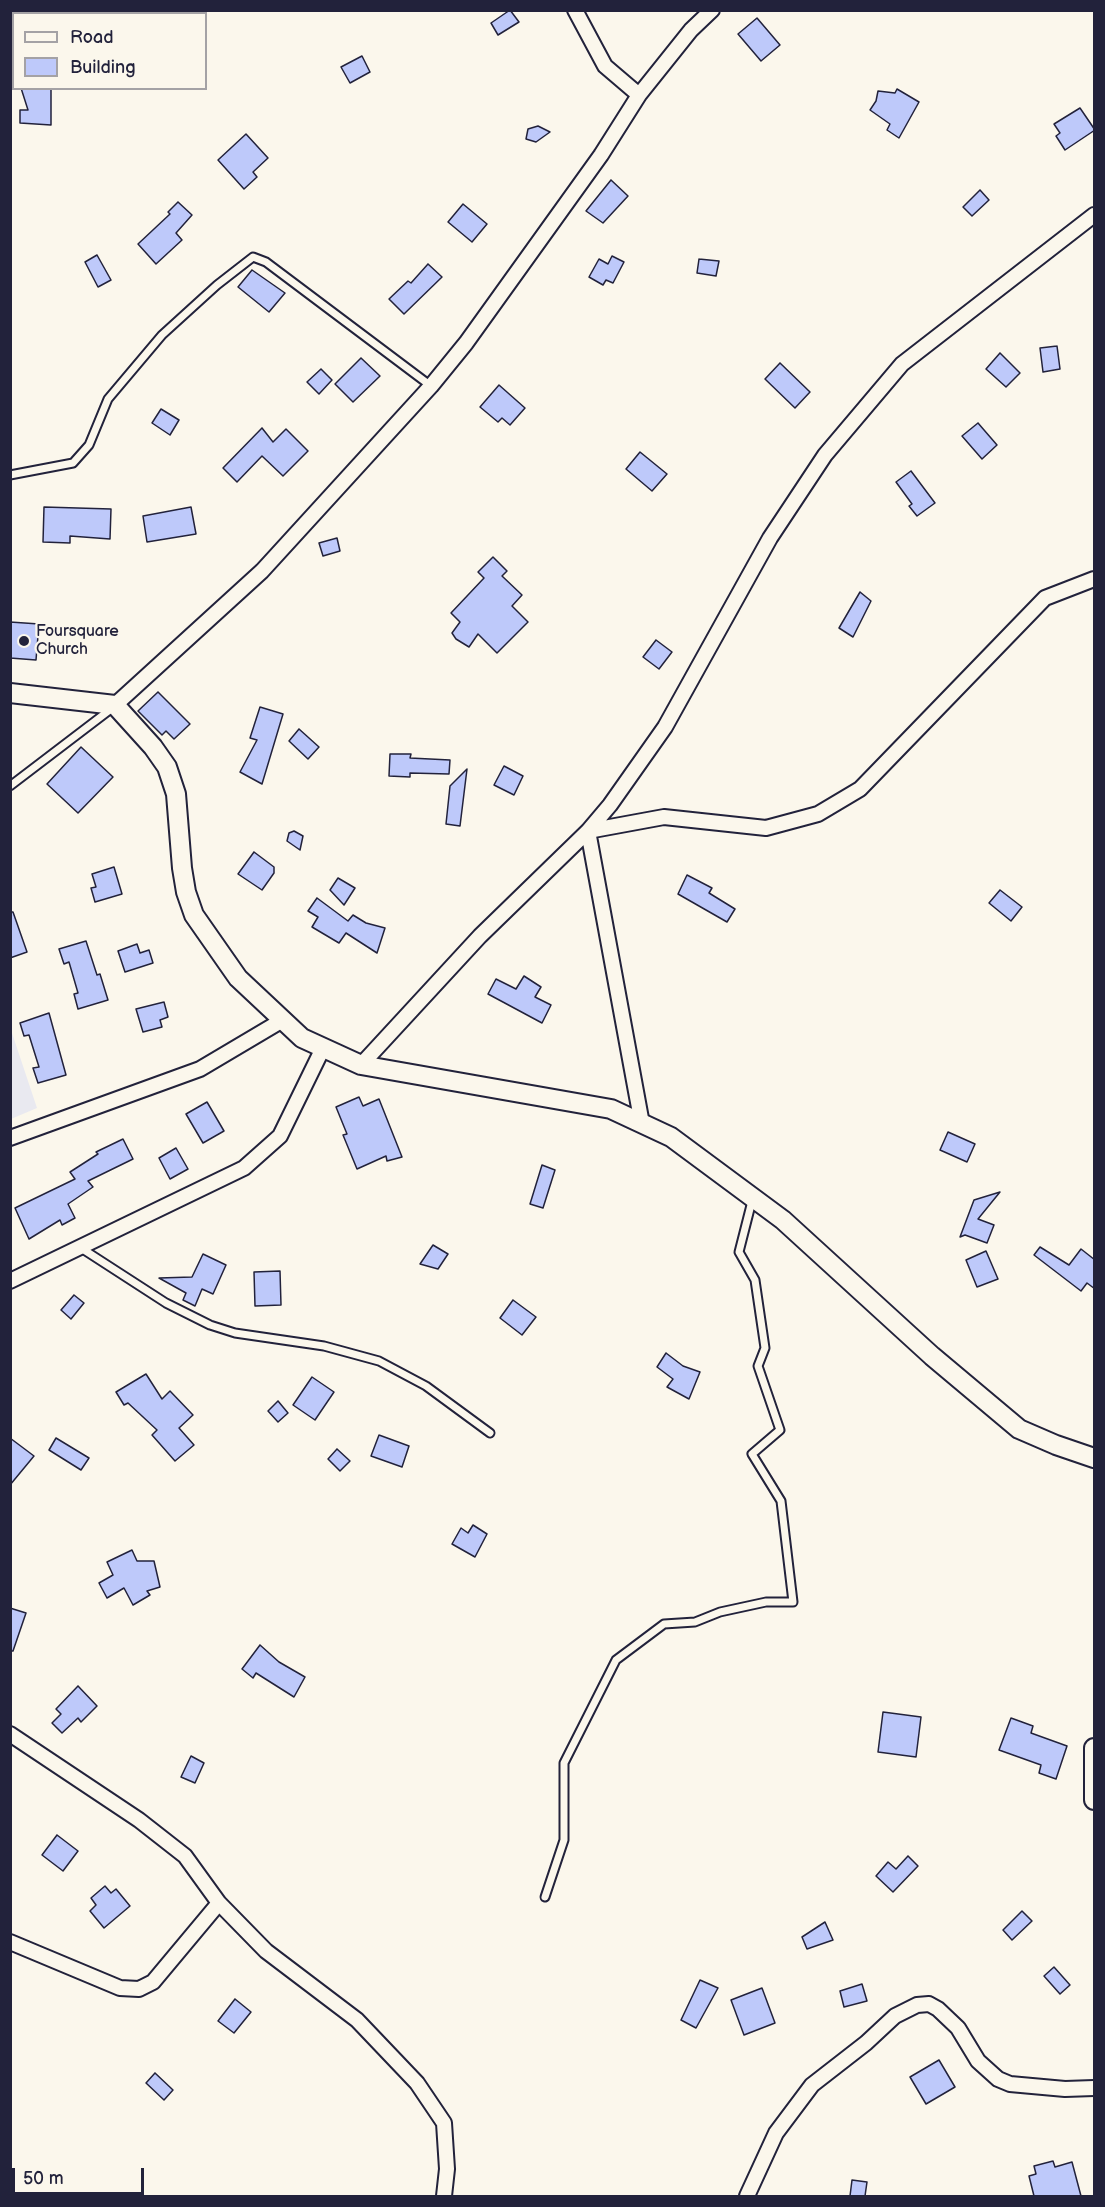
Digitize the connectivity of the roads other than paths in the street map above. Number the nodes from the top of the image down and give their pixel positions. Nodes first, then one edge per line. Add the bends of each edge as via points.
1 (575, 10) edge
2 (711, 10) edge
3 (639, 95) junction
4 (1095, 215) edge
5 (431, 386) junction
6 (10, 475) edge
7 (1095, 579) edge
8 (10, 693) edge
9 (115, 705) junction
10 (10, 786) edge
11 (588, 831) junction
12 (281, 1021) junction
13 (323, 1048) junction
14 (361, 1065) junction
15 (642, 1124) junction
16 (10, 1138) edge
17 (753, 1198) junction
18 (81, 1248) junction
19 (10, 1281) edge
20 (490, 1433) dead end
21 (1095, 1458) edge
22 (10, 1734) edge
23 (1095, 1748) edge
24 (1095, 1800) edge
25 (545, 1897) dead end
26 (219, 1903) junction
27 (10, 1942) edge
28 (1095, 2088) edge
29 (444, 2196) edge
30 (747, 2196) edge

1 - 3 street via 605,66
2 - 3 street
3 - 5 street via 602,155
4 - 11 street via 902,364 825,455 770,538 665,727
5 - 6 lane via 276,269 253,257 162,335 108,399 89,445 73,463
5 - 9 street via 262,571
7 - 11 street via 1045,598 860,789 818,814 766,828 664,817
8 - 9 street
9 - 10 lane
9 - 12 street via 168,767 176,794 186,892 194,915 238,978
11 - 14 street via 480,936
11 - 15 street
12 - 13 street
12 - 16 street via 200,1069
13 - 14 street
13 - 18 street via 280,1136 244,1168
14 - 15 street via 611,1109
15 - 17 street via 671,1137
17 - 21 street via 783,1220 932,1356 1019,1429
17 - 25 lane via 739,1252 756,1280 765,1348 758,1366 780,1430 752,1454 781,1501 793,1602 766,1602 695,1622 664,1624 616,1660 564,1763 564,1840
18 - 19 street
18 - 20 lane via 166,1303 210,1325 235,1333 324,1346 379,1361 426,1386
22 - 26 street via 139,1820 185,1856
23 - 24 street
26 - 27 street via 153,1982 140,1989 120,1988
26 - 29 street via 266,1952 357,2020 417,2083 444,2123
28 - 30 street via 1010,2084 998,2079 978,2061 958,2028 938,2009 929,2004 917,2005 895,2016 812,2085 776,2133

